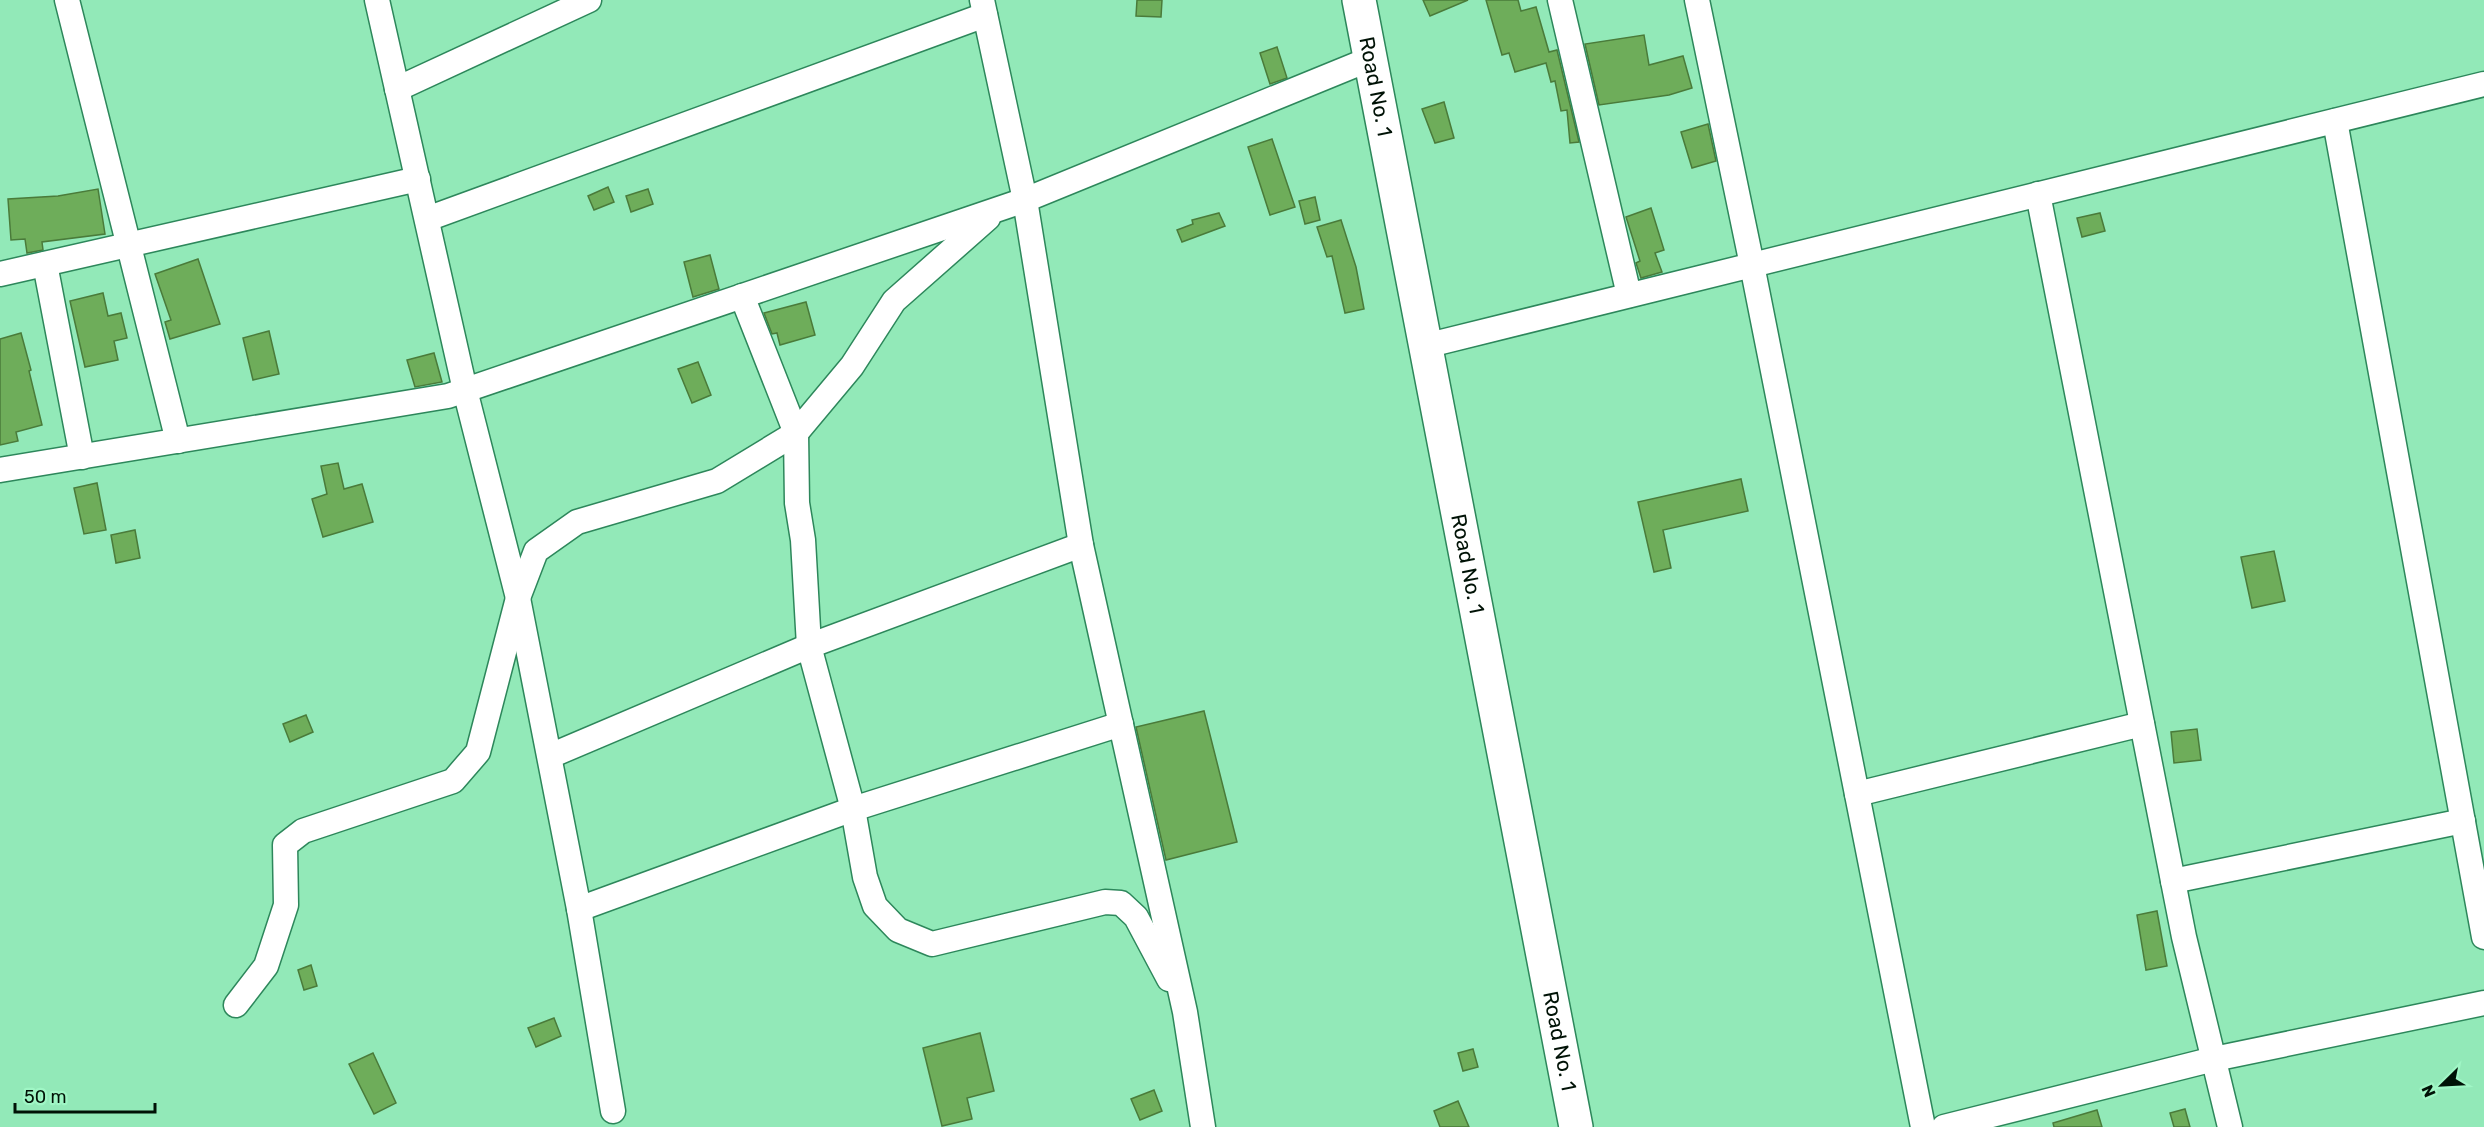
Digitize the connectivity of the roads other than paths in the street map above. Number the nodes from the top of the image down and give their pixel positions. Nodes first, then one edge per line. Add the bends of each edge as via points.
1 (67, 0) edge
2 (378, 0) edge
3 (589, 0) edge
4 (1359, 0) edge
5 (1560, 0) edge
6 (1697, 0) edge
7 (983, 8) edge
8 (1370, 59) junction
9 (2484, 84) edge
10 (398, 89) junction
11 (2335, 121) junction
12 (418, 179) junction
13 (2038, 194) junction
14 (1025, 201) junction
15 (997, 210) junction
16 (427, 219) junction
17 (127, 245) junction
18 (45, 264) junction
19 (1752, 265) junction
20 (0, 274) edge
21 (1629, 295) junction
22 (742, 296) junction
23 (1425, 346) junction
24 (465, 390) junction
25 (796, 433) junction
26 (178, 441) junction
27 (82, 456) junction
28 (0, 470) edge
29 (1081, 545) junction
30 (518, 598) junction
31 (809, 646) junction
32 (1121, 724) junction
33 (2142, 724) junction
34 (550, 756) junction
35 (1857, 794) junction
36 (853, 809) junction
37 (2463, 821) junction
38 (2173, 881) junction
39 (579, 909) junction
40 (2484, 937) edge
41 (2484, 1003) edge
42 (236, 1005) dead end
43 (1185, 1012) junction
44 (2214, 1059) junction
45 (613, 1111) dead end
46 (1203, 1127) edge
47 (1576, 1127) edge
48 (1923, 1127) edge
49 (1944, 1127) edge
50 (2230, 1127) edge

1 - 17 street
2 - 10 street
3 - 10 street
4 - 8 highway, Road No. 1
5 - 21 street
6 - 19 street
7 - 14 street
7 - 16 street
8 - 14 street
8 - 23 highway, Road No. 1
9 - 11 street
10 - 12 street
11 - 13 street
11 - 37 street
12 - 16 street
12 - 17 street
13 - 19 street
13 - 33 street
14 - 15 street
14 - 29 street
15 - 22 street
15 - 25 street via 894,302 852,366
16 - 24 street
17 - 18 street
17 - 26 street
18 - 20 street
18 - 27 street
19 - 21 street
19 - 35 street
21 - 23 street
22 - 24 street
22 - 25 street
23 - 47 highway, Road No. 1
24 - 26 street
24 - 30 street
25 - 30 street via 717,481 577,522 536,551
25 - 31 street via 797,503
26 - 27 street
27 - 28 street
29 - 31 street
29 - 32 street
30 - 34 street
30 - 42 street via 478,752 453,781 303,831 285,845 286,905 266,966
31 - 34 street
31 - 36 street
32 - 36 street
32 - 43 street
33 - 35 street
33 - 38 street
34 - 39 street
35 - 48 street
36 - 39 street
36 - 43 street via 865,877 876,906 898,930 932,944 1105,902 1121,903 1136,917
37 - 38 street
37 - 40 street
38 - 44 street
39 - 45 street
41 - 44 street
43 - 46 street
44 - 49 street
44 - 50 street

